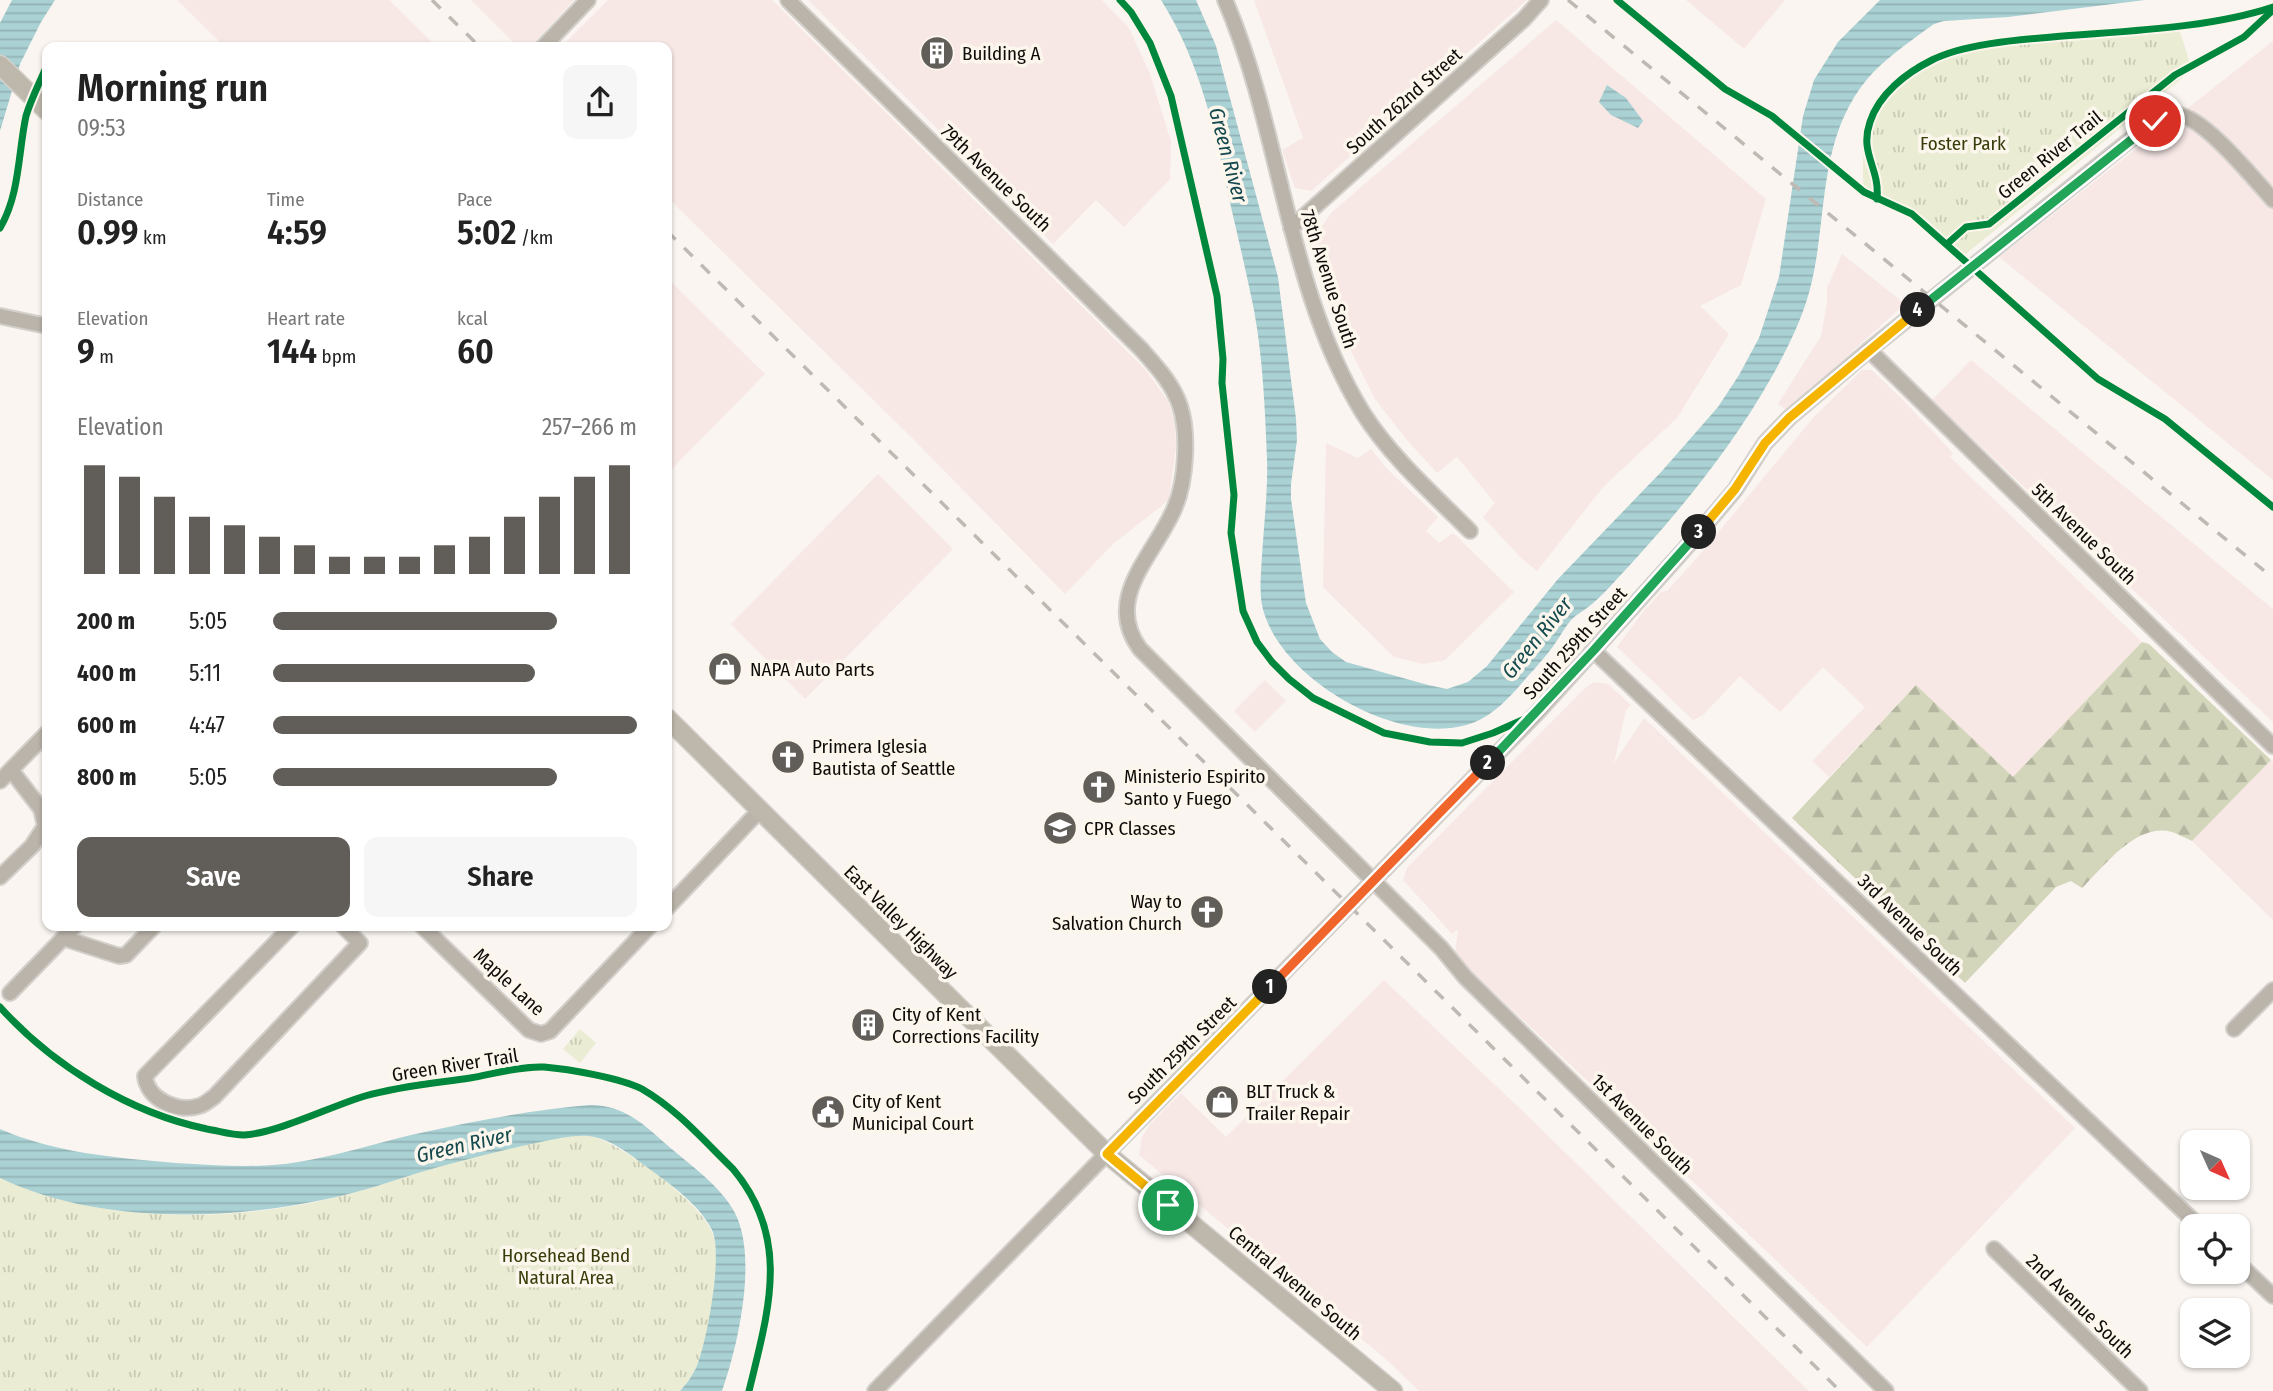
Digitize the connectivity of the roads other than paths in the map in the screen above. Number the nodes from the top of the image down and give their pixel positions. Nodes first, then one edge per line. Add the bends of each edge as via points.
1 (588, 0) edge
2 (788, 0) edge
3 (1225, 0) edge
4 (1541, 0) edge
5 (548, 42) edge
6 (0, 65) edge
7 (42, 105) edge
8 (2273, 200) edge
9 (1291, 228) junction
10 (0, 316) edge
11 (42, 325) edge
12 (1868, 350) junction
13 (1470, 531) dead end
14 (1140, 649) joint
15 (1594, 650) junction
16 (672, 723) edge
17 (42, 738) edge
18 (2273, 746) edge
19 (11, 770) junction
20 (0, 781) edge
21 (760, 810) junction
22 (42, 813) edge
23 (42, 831) edge
24 (0, 877) edge
25 (1374, 880) junction
26 (672, 903) edge
27 (70, 931) edge
28 (149, 931) edge
29 (287, 931) edge
30 (348, 931) edge
31 (427, 931) edge
32 (645, 931) edge
33 (63, 938) junction
34 (2273, 990) edge
35 (10, 993) dead end
36 (2234, 1029) dead end
37 (1107, 1154) junction
38 (2186, 1214) edge
39 (1994, 1249) dead end
40 (2250, 1274) edge
41 (2273, 1296) edge
42 (875, 1391) edge
43 (1393, 1391) edge
44 (1886, 1391) edge
45 (2140, 1391) edge

1 - 5 street
2 - 14 street, 79th Avenue South via 1141,349 1172,388 1184,420 1184,457 1176,505 1140,566 1129,595 1127,620
3 - 9 street, 78th Avenue South via 1252,76
4 - 9 street, South 262nd Street
6 - 7 main road
8 - 12 street, South 259th Street via 2196,122 2172,116 2147,126
9 - 13 street, 78th Avenue South via 1331,351 1352,393 1387,445
10 - 11 street
12 - 15 street, South 259th Street via 1765,443 1735,489
12 - 18 street, 5th Avenue South
14 - 25 street, 1st Avenue South
15 - 25 street, South 259th Street
15 - 38 street, 3rd Avenue South
16 - 21 main road, East Valley Highway
17 - 19 street
19 - 20 street
19 - 22 street
21 - 26 street
21 - 37 main road, East Valley Highway
23 - 24 street
25 - 37 street, South 259th Street
25 - 44 street, 1st Avenue South via 1465,977
27 - 33 street
28 - 33 street via 126,955 119,956
29 - 30 street via 145,1076 154,1097 184,1109 201,1106 214,1097 360,943
31 - 32 street, Maple Lane via 529,1030 541,1034 550,1031
33 - 35 street
34 - 36 street
37 - 42 street, South 259th Street
37 - 43 main road, Central Avenue South
39 - 45 street, 2nd Avenue South
40 - 41 street

